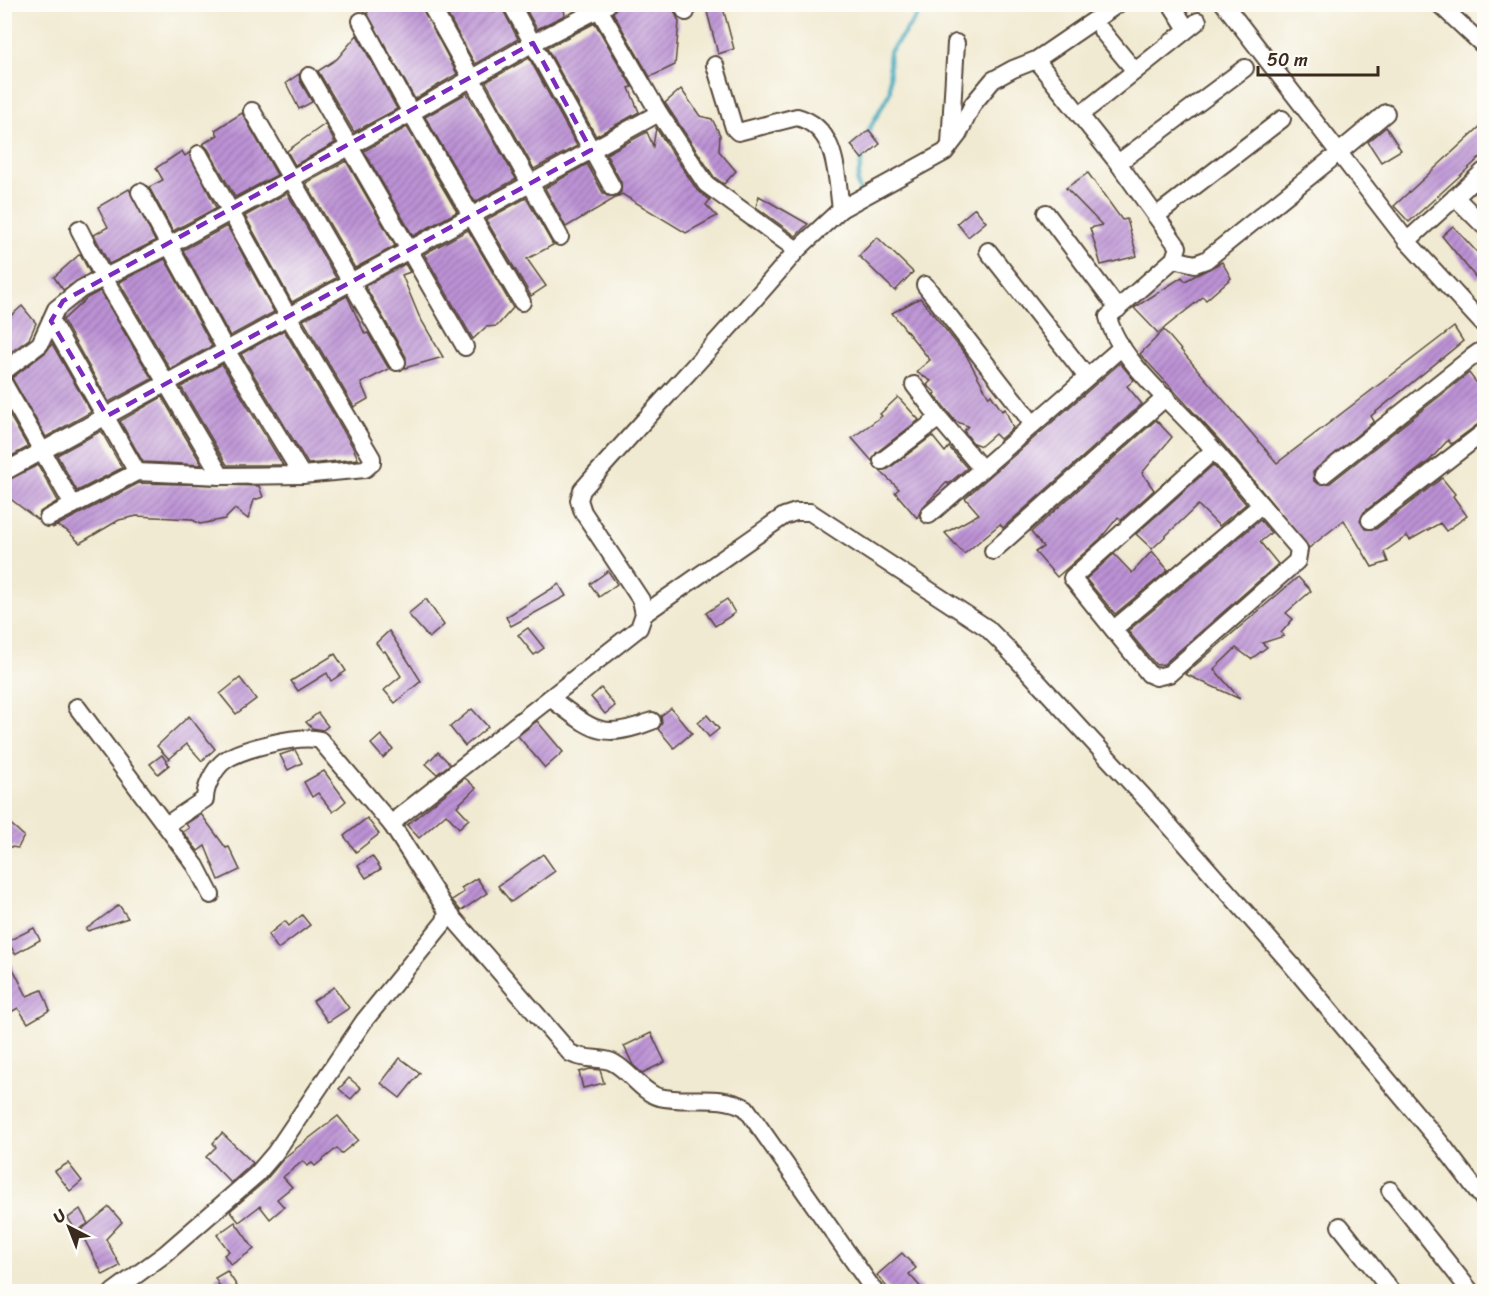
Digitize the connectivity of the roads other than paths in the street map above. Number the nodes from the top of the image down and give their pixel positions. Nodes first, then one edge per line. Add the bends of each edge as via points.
1 (430, 4) edge
2 (511, 4) edge
3 (1118, 4) edge
4 (1171, 4) edge
5 (1224, 4) edge
6 (1439, 4) edge
7 (601, 6) edge
8 (361, 21) dead end
9 (1102, 31) dead end
10 (533, 43) junction
11 (956, 43) dead end
12 (1485, 46) edge
13 (1036, 60) junction
14 (715, 65) dead end
15 (1245, 68) dead end
16 (1135, 71) junction
17 (309, 76) dead end
18 (471, 79) junction
19 (252, 111) dead end
20 (411, 113) junction
21 (659, 113) junction
22 (1386, 113) dead end
23 (1080, 115) junction
24 (1282, 119) dead end
25 (351, 145) junction
26 (950, 145) junction
27 (591, 150) junction
28 (199, 154) dead end
29 (1334, 157) junction
30 (1118, 163) junction
31 (1485, 171) edge
32 (292, 178) junction
33 (531, 184) junction
34 (612, 187) dead end
35 (140, 192) dead end
36 (1455, 197) junction
37 (841, 209) junction
38 (231, 212) junction
39 (1046, 213) dead end
40 (471, 216) junction
41 (1156, 216) junction
42 (1485, 226) edge
43 (79, 229) dead end
44 (560, 237) dead end
45 (1407, 241) junction
46 (168, 246) junction
47 (411, 249) junction
48 (797, 250) junction
49 (988, 251) dead end
50 (1174, 260) junction
51 (103, 276) junction
52 (349, 282) junction
53 (925, 285) dead end
54 (522, 302) dead end
55 (1118, 309) junction
56 (288, 316) junction
57 (51, 321) junction
58 (1485, 325) edge
59 (465, 347) dead end
60 (1122, 347) junction
61 (226, 350) junction
62 (1485, 353) edge
63 (397, 362) dead end
64 (4, 371) edge
65 (1087, 377) junction
66 (167, 383) junction
67 (4, 384) edge
68 (914, 385) dead end
69 (1166, 397) junction
70 (107, 416) junction
71 (939, 418) junction
72 (1033, 424) junction
73 (1485, 432) edge
74 (1214, 450) junction
75 (43, 451) junction
76 (882, 461) dead end
77 (982, 469) junction
78 (4, 472) edge
79 (137, 472) junction
80 (302, 475) junction
81 (1323, 475) dead end
82 (221, 476) junction
83 (73, 505) junction
84 (1261, 505) junction
85 (929, 515) dead end
86 (48, 518) dead end
87 (1370, 520) dead end
88 (993, 551) dead end
89 (644, 614) junction
90 (1114, 628) junction
91 (550, 698) junction
92 (77, 707) dead end
93 (652, 721) dead end
94 (166, 825) junction
95 (392, 825) junction
96 (211, 895) dead end
97 (447, 911) junction
98 (1390, 1190) dead end
99 (1485, 1200) edge
100 (1340, 1226) dead end
101 (113, 1292) edge
102 (875, 1292) edge
103 (1392, 1292) edge
104 (1471, 1292) edge

1 - 18 street
2 - 10 street
3 - 13 street
4 - 16 street via 1192,25
5 - 29 street
6 - 12 street
7 - 10 street
7 - 21 street
8 - 20 street
9 - 16 street
10 - 18 street
10 - 27 street
11 - 26 street
13 - 23 street
13 - 26 street via 993,80
14 - 37 street via 738,132 797,117 819,129 833,148
15 - 30 street
16 - 23 street
17 - 25 street
18 - 20 street
18 - 33 street
19 - 32 street
20 - 25 street
20 - 40 street
21 - 27 street
21 - 48 street via 706,184
22 - 29 street
23 - 30 street
24 - 41 street
25 - 32 street
25 - 47 street
26 - 37 street via 930,162
27 - 33 street
27 - 34 street
28 - 38 street
29 - 45 street
29 - 50 street via 1206,260 1195,264
30 - 41 street
31 - 36 street
32 - 38 street
32 - 52 street
33 - 40 street
33 - 44 street
35 - 46 street
36 - 42 street
36 - 45 street
37 - 48 street
38 - 46 street
38 - 56 street
39 - 55 street
40 - 47 street
40 - 54 street
41 - 50 street via 1178,246
43 - 51 street
45 - 58 street
46 - 51 street
46 - 61 street
47 - 52 street
47 - 59 street
48 - 89 street via 582,490 579,500 583,512 641,600
49 - 65 street
50 - 55 street
51 - 57 street via 63,301
51 - 66 street
52 - 56 street
52 - 63 street
53 - 72 street
55 - 60 street via 1108,317
56 - 61 street
56 - 80 street via 372,458 365,469
57 - 64 street via 40,344
57 - 70 street
60 - 65 street
60 - 69 street
61 - 66 street
61 - 80 street
62 - 81 street via 1472,357
65 - 72 street
66 - 70 street
66 - 82 street
67 - 75 street
68 - 71 street
69 - 74 street
69 - 88 street
70 - 75 street
70 - 79 street
71 - 76 street
71 - 77 street
72 - 77 street
73 - 87 street
74 - 84 street
74 - 90 street via 1073,576
75 - 78 street
75 - 83 street
77 - 85 street
79 - 82 street
79 - 83 street
80 - 82 street
83 - 86 street
84 - 90 street
84 - 90 street via 1299,549 1297,561 1169,674 1149,674
89 - 91 street via 639,628
89 - 99 street via 784,516 810,512 987,628 1155,809 1282,954
91 - 93 street via 595,730 625,732
91 - 95 street
92 - 94 street
94 - 95 street via 205,799 205,792 224,761 290,738 312,738 320,740
94 - 96 street via 196,866
95 - 97 street
97 - 101 street via 444,921 364,1021 263,1167 165,1254
97 - 102 street via 570,1053 584,1060 611,1061 656,1096 682,1101 731,1100 746,1108
98 - 104 street
100 - 103 street

